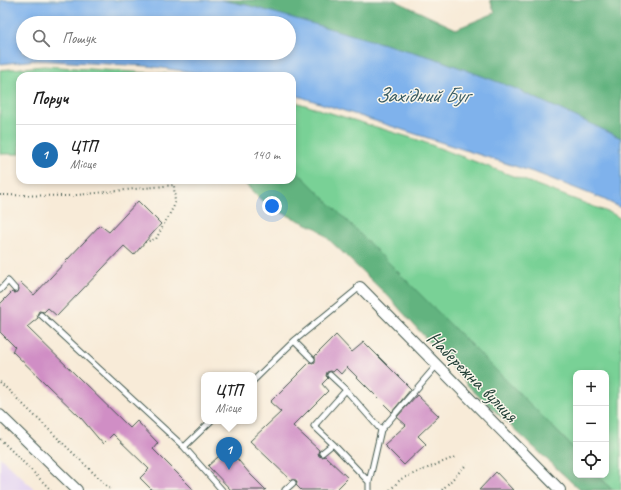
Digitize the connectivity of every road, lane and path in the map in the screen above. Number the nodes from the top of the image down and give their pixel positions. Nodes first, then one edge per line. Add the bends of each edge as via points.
1 (0, 195) edge
2 (145, 242) dead end
3 (360, 287) joint
4 (15, 289) dead end
5 (0, 290) edge
6 (41, 315) dead end
7 (294, 341) junction
8 (312, 359) dead end
9 (436, 365) junction
10 (330, 375) dead end
11 (257, 377) edge
12 (0, 382) edge
13 (346, 390) junction
14 (0, 415) edge
15 (208, 424) edge
16 (382, 430) junction
17 (0, 439) edge
18 (333, 444) junction
19 (184, 447) junction
20 (322, 453) dead end
21 (455, 457) dead end
22 (467, 464) dead end
23 (293, 482) dead end
24 (369, 482) junction
25 (51, 490) edge
26 (77, 490) edge
27 (111, 490) edge
28 (222, 490) edge
29 (285, 490) edge
30 (369, 490) edge
31 (390, 490) edge
32 (442, 490) edge
33 (560, 490) edge

1 - 2 path via 67,196 174,185 175,204 156,239
3 - 7 lane
3 - 9 street, Набережна вулиця
4 - 5 lane via 8,281
6 - 19 lane
7 - 8 lane
7 - 11 lane
9 - 16 lane
9 - 33 street, Набережна вулиця
10 - 13 lane
12 - 27 path
13 - 16 lane
13 - 18 lane via 314,426
14 - 26 street
15 - 19 lane
16 - 24 lane
17 - 25 path
18 - 20 lane
18 - 24 lane
19 - 28 lane
21 - 31 path via 401,479
22 - 32 path
23 - 29 lane
24 - 30 lane

